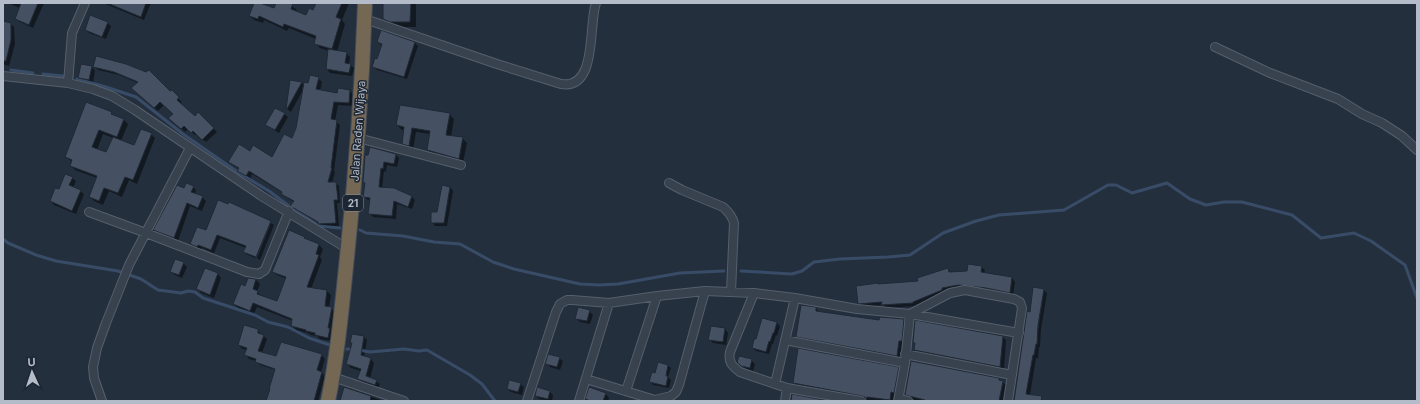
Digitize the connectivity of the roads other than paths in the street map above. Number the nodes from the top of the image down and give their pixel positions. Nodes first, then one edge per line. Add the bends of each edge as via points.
1 (85, 3) edge
2 (366, 3) edge
3 (596, 3) edge
4 (365, 19) junction
5 (1215, 47) dead end
6 (3, 76) edge
7 (68, 83) junction
8 (358, 138) junction
9 (190, 148) junction
10 (1417, 150) edge
11 (461, 165) dead end
12 (669, 183) dead end
13 (289, 211) junction
14 (89, 212) dead end
15 (146, 233) junction
16 (348, 249) junction
17 (705, 292) junction
18 (731, 292) junction
19 (754, 293) junction
20 (656, 296) junction
21 (795, 298) junction
22 (609, 303) junction
23 (910, 314) junction
24 (1018, 333) junction
25 (785, 340) junction
26 (905, 354) junction
27 (905, 363) junction
28 (1012, 375) junction
29 (333, 377) junction
30 (586, 379) junction
31 (775, 384) junction
32 (787, 388) junction
33 (626, 391) junction
34 (655, 400) edge
35 (898, 400) edge
36 (102, 401) edge
37 (328, 401) edge
38 (404, 401) edge
39 (527, 401) edge
40 (579, 401) edge
41 (785, 401) edge
42 (861, 401) edge
43 (908, 401) edge
44 (1008, 401) edge

1 - 7 street via 72,33
2 - 4 highway, Jalan Raden Wijaya / 21
3 - 4 street via 592,16 588,64 579,79 569,84 497,64
4 - 8 highway, Jalan Raden Wijaya / 21
5 - 10 street via 1270,73 1338,99 1382,123
6 - 7 street
7 - 9 street via 112,96
8 - 11 street
8 - 16 highway, Jalan Raden Wijaya / 21
9 - 13 street
9 - 15 street
12 - 18 street via 723,207 732,217 734,223
13 - 15 street via 265,270 259,274 247,272
13 - 16 street
14 - 15 street
15 - 36 street via 129,265 93,364 94,378
16 - 29 highway, Jalan Raden Wijaya / 21
17 - 18 street
17 - 20 street
17 - 34 street via 676,392 668,398
18 - 19 street
19 - 21 street
19 - 31 street via 730,352 730,363 740,372
20 - 22 street
20 - 33 street
21 - 23 street via 857,309
21 - 25 street
22 - 30 street
22 - 39 street via 567,300 560,304
23 - 24 street
23 - 24 street via 950,293 965,290 1014,299 1022,305
23 - 26 street
24 - 28 street
25 - 27 street
25 - 31 street
26 - 27 street
26 - 28 street
27 - 35 street
28 - 44 street
29 - 37 highway, Jalan Raden Wijaya / 21
29 - 38 street
30 - 33 street
30 - 40 street
31 - 32 street
32 - 41 street
32 - 42 street
33 - 34 street
35 - 43 street

